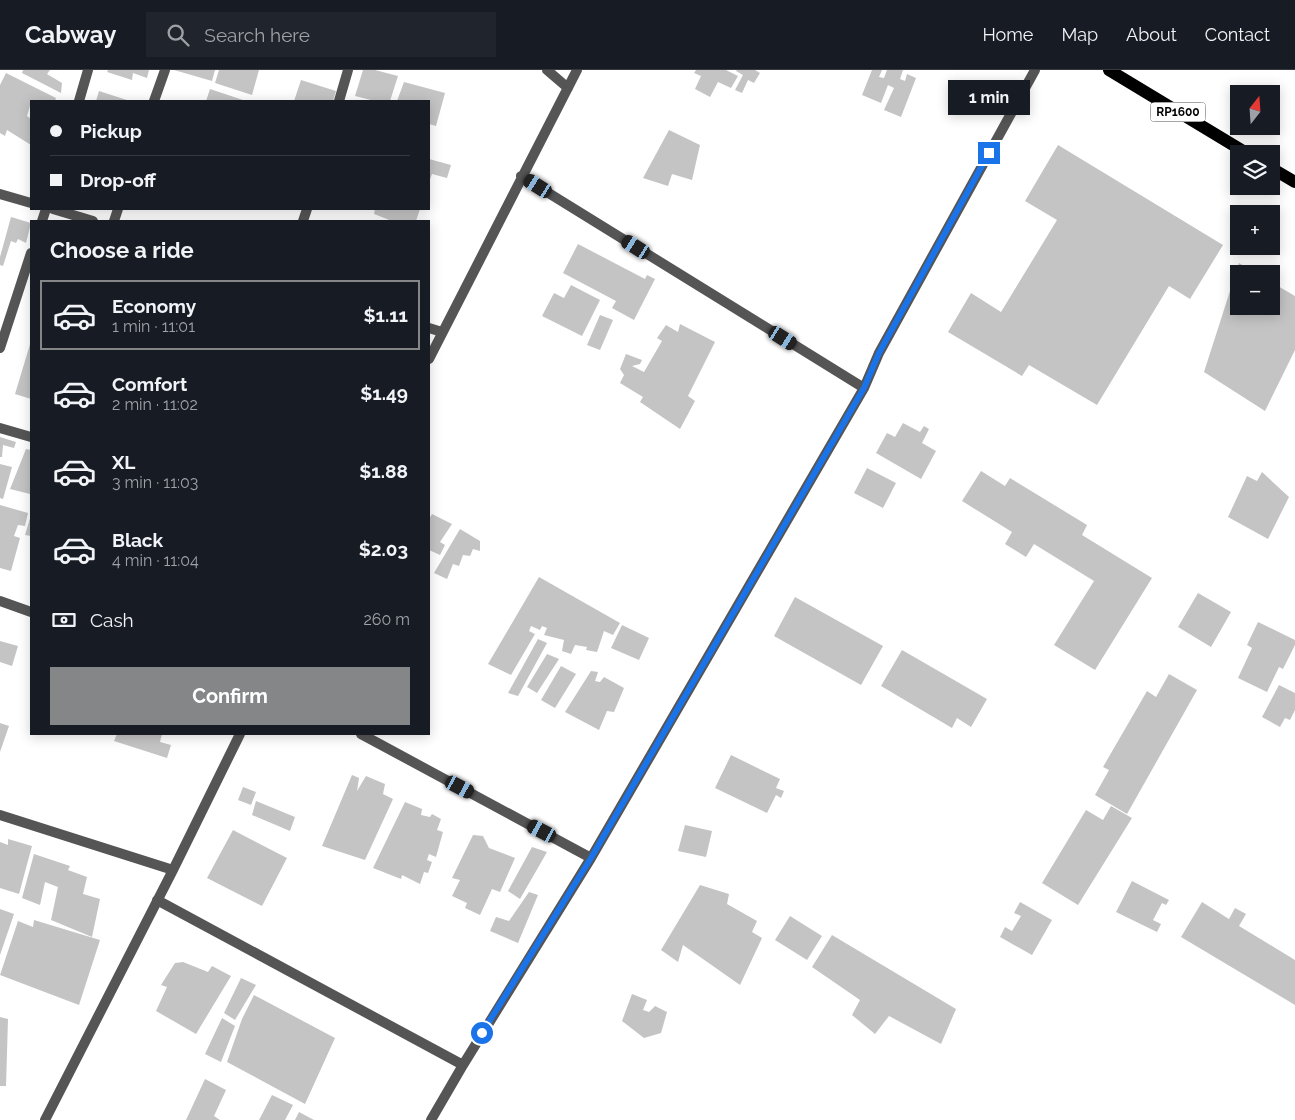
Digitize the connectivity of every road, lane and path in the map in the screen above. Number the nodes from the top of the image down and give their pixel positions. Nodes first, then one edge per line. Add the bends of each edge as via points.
1 (88, 70) edge
2 (165, 70) edge
3 (348, 70) edge
4 (547, 70) edge
5 (577, 70) edge
6 (1034, 70) edge
7 (1109, 70) edge
8 (568, 88) junction
9 (79, 100) edge
10 (154, 100) edge
11 (339, 100) edge
12 (1233, 145) edge
13 (1280, 173) edge
14 (521, 176) junction
15 (1295, 182) edge
16 (0, 194) edge
17 (30, 203) edge
18 (56, 210) edge
19 (90, 220) edge
20 (30, 256) edge
21 (430, 328) edge
22 (442, 332) junction
23 (0, 348) edge
24 (430, 357) edge
25 (864, 388) junction
26 (0, 428) edge
27 (30, 437) edge
28 (0, 601) edge
29 (30, 612) edge
30 (240, 735) edge
31 (364, 735) edge
32 (0, 815) edge
33 (591, 858) junction
34 (173, 870) junction
35 (157, 900) junction
36 (463, 1065) junction
37 (45, 1120) edge
38 (432, 1120) edge

1 - 9 street
2 - 10 street
3 - 11 street
4 - 8 street
5 - 8 street
6 - 25 street via 879,353
7 - 12 main road, RP1600
8 - 14 street
13 - 15 main road
14 - 22 street
14 - 25 street
16 - 17 street
18 - 19 street
20 - 23 street
21 - 22 street
22 - 24 street
25 - 33 street
26 - 27 street
28 - 29 street
30 - 34 street
31 - 33 street
32 - 34 street
33 - 36 street
34 - 35 street
35 - 36 street
35 - 37 street
36 - 38 street

